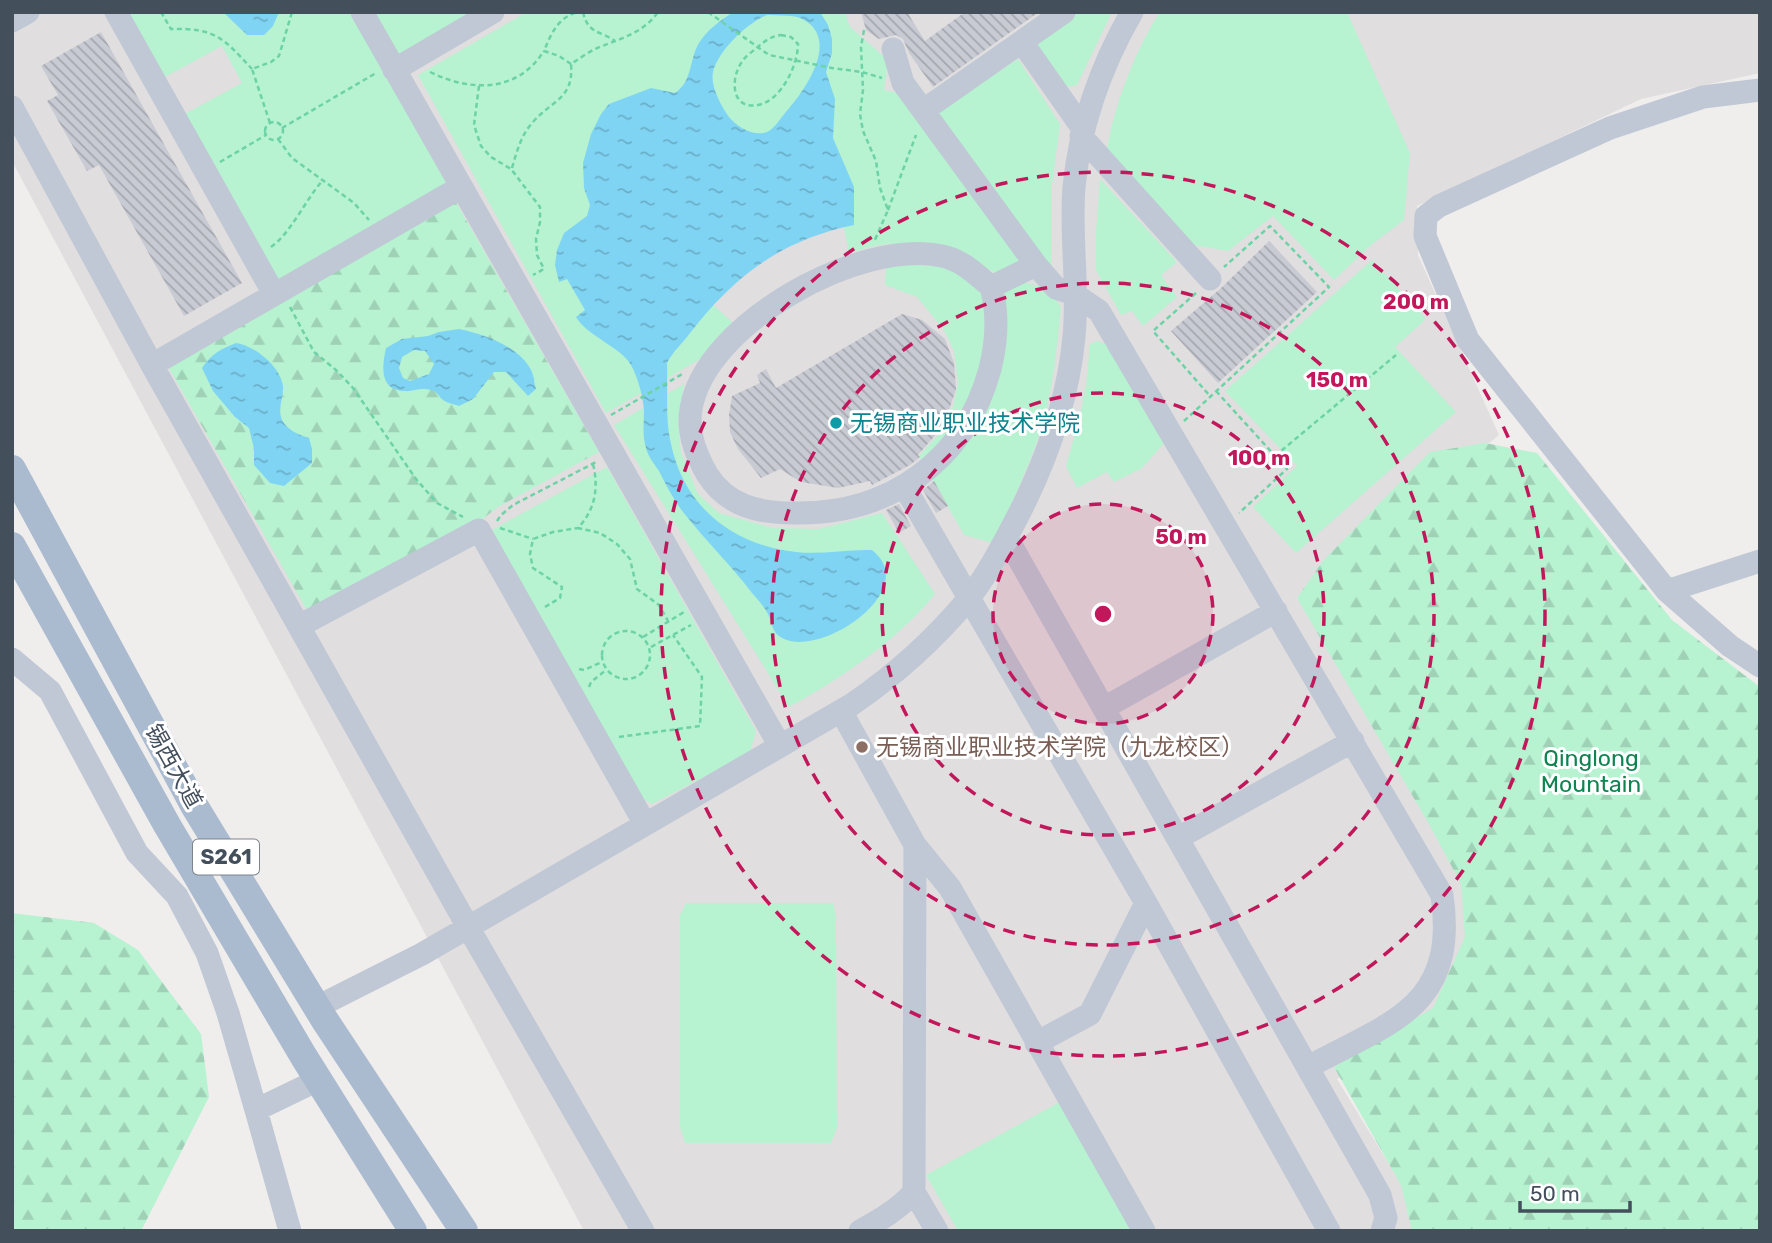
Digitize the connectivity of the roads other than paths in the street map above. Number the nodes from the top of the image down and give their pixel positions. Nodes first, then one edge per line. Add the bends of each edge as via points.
1 (28, 12) edge
2 (116, 12) edge
3 (362, 12) edge
4 (493, 12) edge
5 (1064, 12) edge
6 (1132, 12) edge
7 (12, 21) edge
8 (1022, 42) junction
9 (892, 49) dead end
10 (398, 65) junction
11 (1760, 90) edge
12 (12, 107) edge
13 (924, 110) junction
14 (1082, 132) junction
15 (461, 187) junction
16 (1036, 265) junction
17 (1210, 279) road end
18 (991, 286) junction
19 (277, 293) junction
20 (1074, 294) junction
21 (152, 365) junction
22 (12, 469) edge
23 (904, 486) junction
24 (1007, 538) junction
25 (12, 546) edge
26 (1760, 561) edge
27 (1667, 591) junction
28 (970, 597) junction
29 (1276, 611) junction
30 (299, 626) junction
31 (12, 659) edge
32 (1760, 666) edge
33 (1104, 708) junction
34 (841, 711) junction
35 (1353, 741) junction
36 (780, 746) junction
37 (645, 824) junction
38 (1178, 838) junction
39 (915, 845) junction
40 (1146, 903) junction
41 (468, 927) junction
42 (317, 1007) junction
43 (1036, 1044) junction
44 (1308, 1067) junction
45 (318, 1080) junction
46 (256, 1110) junction
47 (914, 1192) junction
48 (290, 1231) edge
49 (413, 1231) edge
50 (464, 1231) edge
51 (643, 1231) edge
52 (860, 1231) edge
53 (937, 1231) edge
54 (1144, 1231) edge
55 (1329, 1231) edge
56 (1382, 1231) edge

1 - 7 street
2 - 19 street
3 - 10 street
4 - 10 street
5 - 8 street
6 - 14 street via 1098,81
8 - 13 street
8 - 14 street
9 - 13 street via 903,83
10 - 15 street
11 - 27 street via 1703,97 1610,128 1426,216 1425,236 1468,340
12 - 21 street
13 - 16 street
14 - 17 street
14 - 20 street via 1074,188
15 - 19 street
15 - 36 street via 517,284 603,458 702,610
16 - 18 street
16 - 20 street via 1056,288
18 - 23 street via 997,332 975,409 959,438
18 - 23 street via 945,256 921,253 899,253 843,268 776,303 739,331 709,364 696,389 690,411 691,436 699,459 722,492 736,503 758,511 814,514 874,501
19 - 21 street
20 - 24 street via 1074,336 1057,425 1041,470
20 - 29 street via 1099,310
21 - 30 street
22 - 42 main road, 锡西大道 / S261 via 195,807
23 - 28 street
24 - 28 street
24 - 33 street
25 - 45 main road, 锡西大道 / S261 via 167,825
26 - 27 street
27 - 32 street
28 - 34 street via 885,682
28 - 40 street
29 - 33 street
29 - 35 street
30 - 37 street via 479,530
30 - 41 street
31 - 46 street via 50,691 137,853 177,896 208,953
33 - 38 street
34 - 36 street
34 - 39 street
35 - 38 street
35 - 44 street via 1442,895 1447,924 1435,978 1423,998 1402,1016
36 - 37 street
37 - 41 street
38 - 44 street
39 - 43 street via 950,888
39 - 47 street
40 - 43 street via 1090,1014
40 - 55 street
41 - 42 street
41 - 51 street
42 - 50 main road, 锡西大道 / S261
43 - 54 street
44 - 56 street via 1380,1195 1386,1218
45 - 46 street
45 - 49 main road, 锡西大道 / S261
46 - 48 street
47 - 52 street
47 - 53 street

